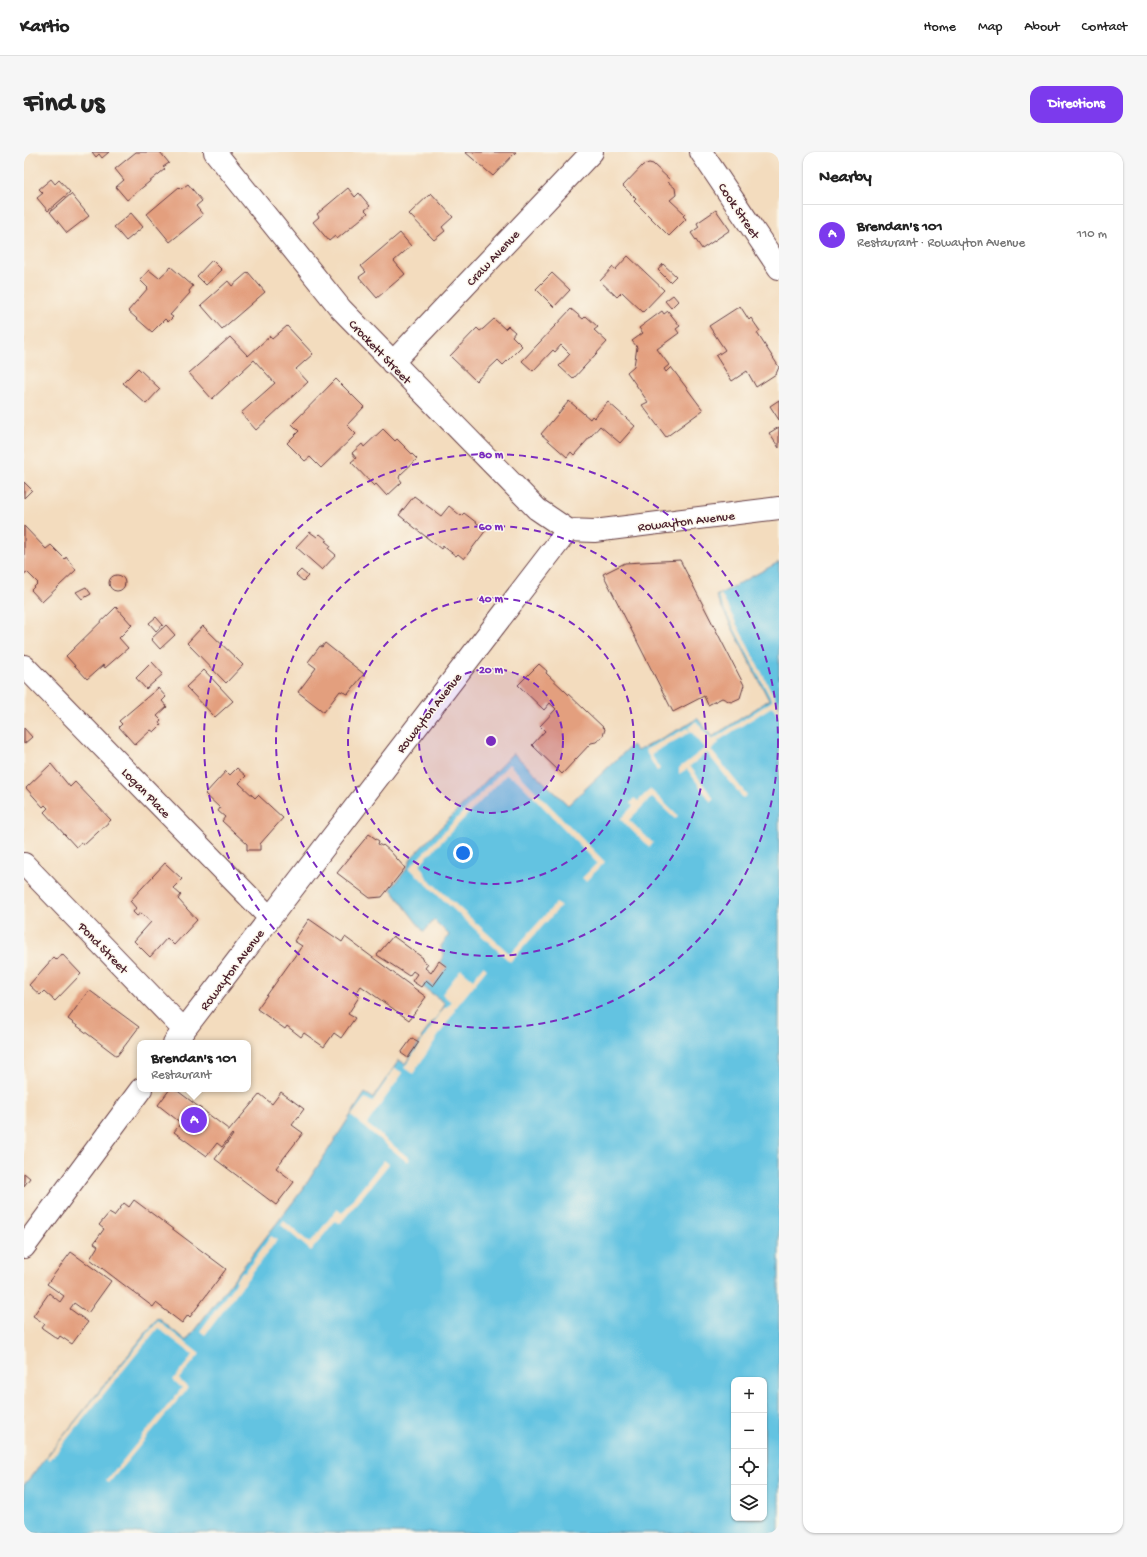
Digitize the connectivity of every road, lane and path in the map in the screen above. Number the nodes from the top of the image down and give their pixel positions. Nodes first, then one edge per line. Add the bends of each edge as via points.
1 (215, 152) edge
2 (701, 152) edge
3 (589, 153) edge
4 (779, 268) edge
5 (392, 363) junction
6 (779, 508) edge
7 (568, 530) junction
8 (24, 666) edge
9 (24, 864) edge
10 (270, 918) junction
11 (179, 1036) edge
12 (139, 1092) edge
13 (24, 1247) edge

1 - 5 street, Crockett Street via 341,309
2 - 4 street, Cook Street
3 - 5 street, Craw Avenue
5 - 7 street, Crockett Street via 537,509
6 - 7 street, Rowayton Avenue via 594,531
7 - 10 street, Rowayton Avenue
8 - 10 street, Logan Place
9 - 11 street, Pond Street
10 - 11 street, Rowayton Avenue
12 - 13 street

